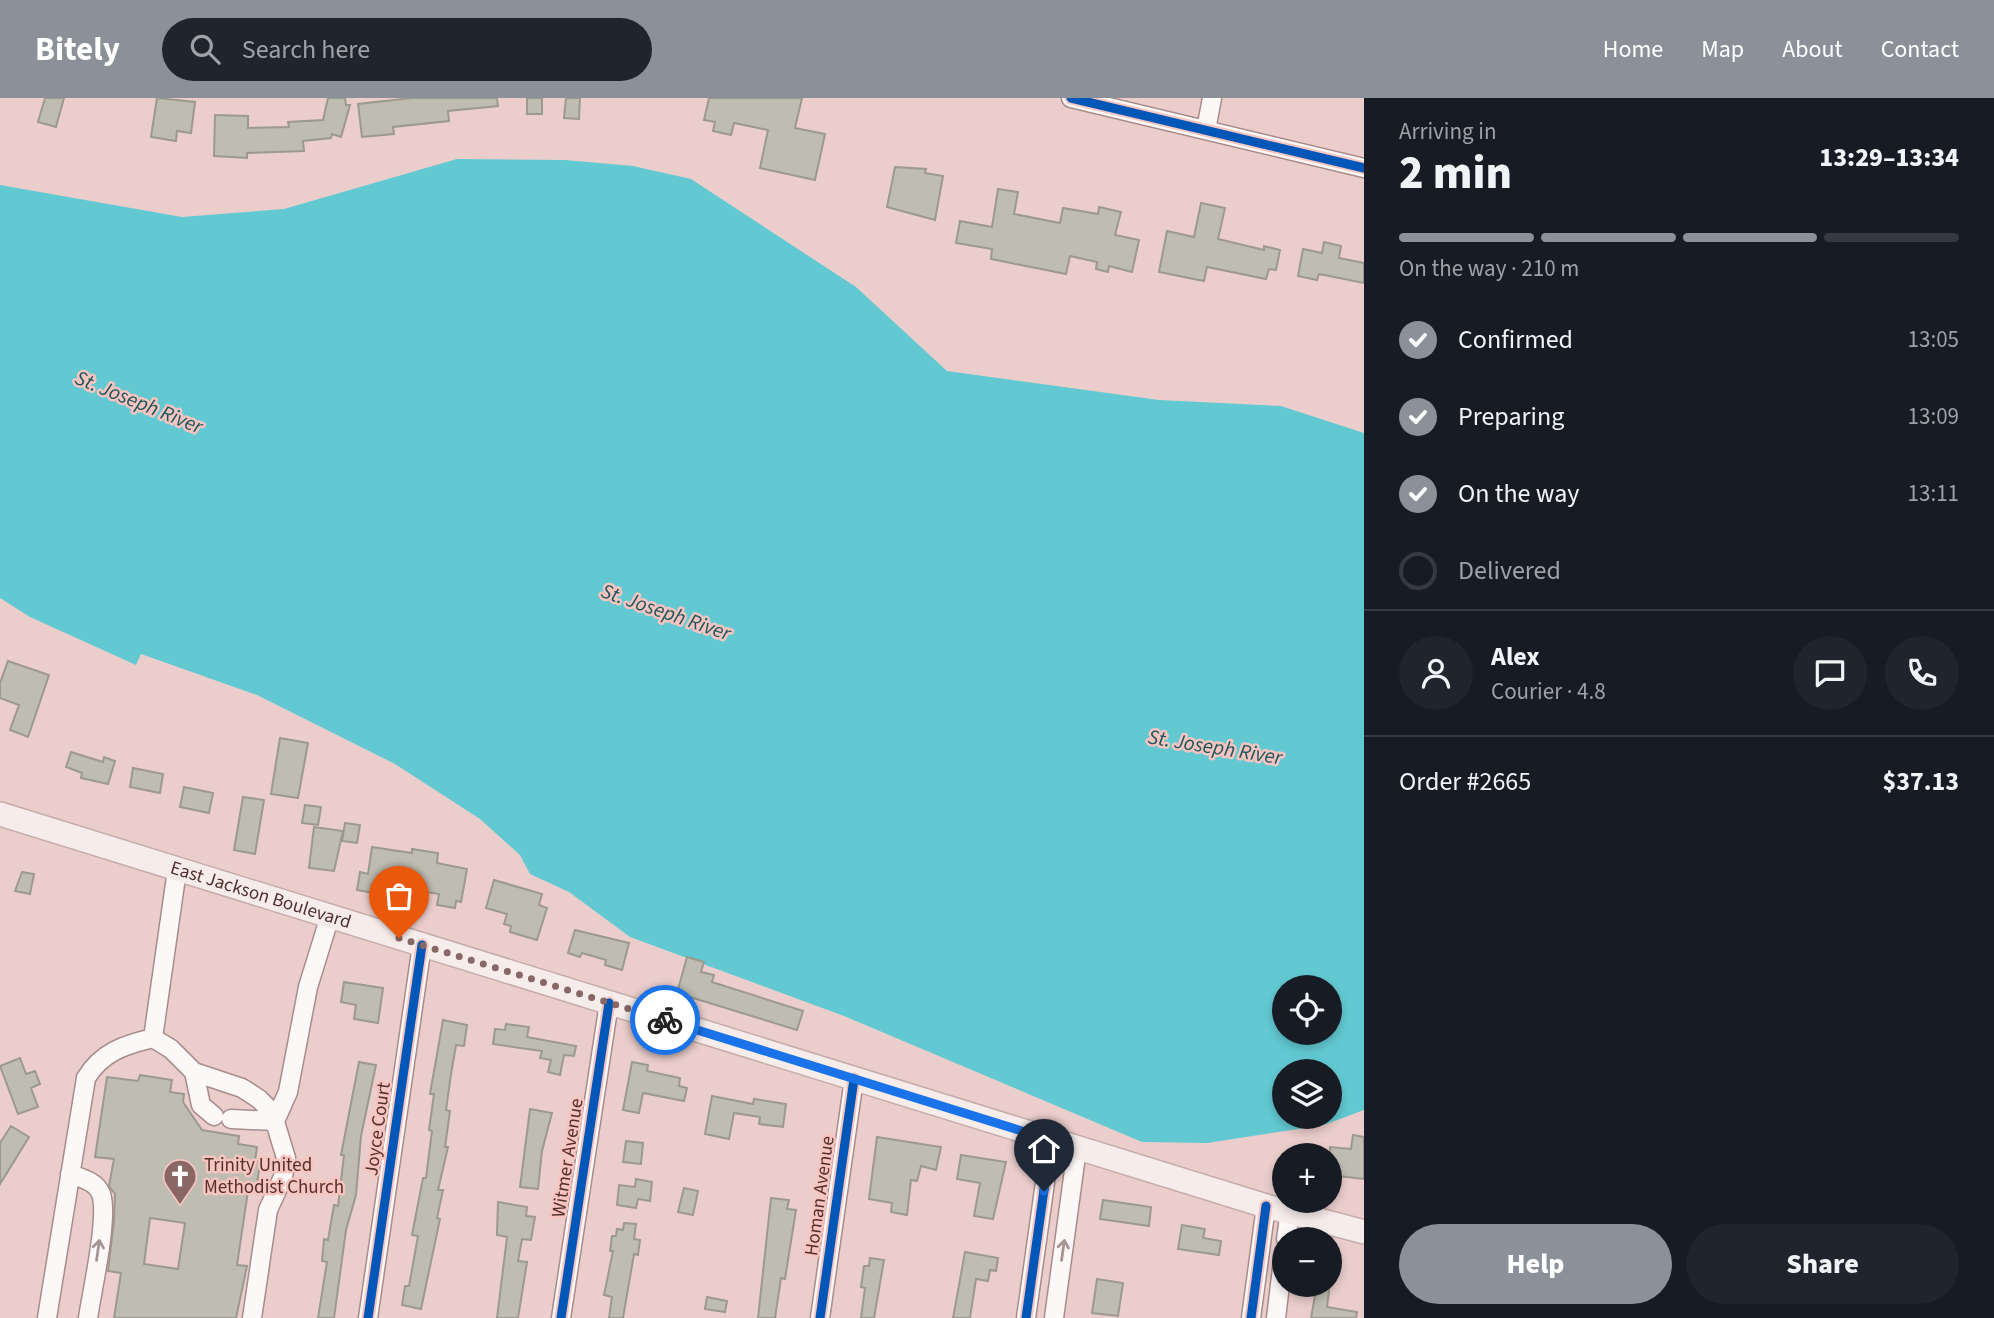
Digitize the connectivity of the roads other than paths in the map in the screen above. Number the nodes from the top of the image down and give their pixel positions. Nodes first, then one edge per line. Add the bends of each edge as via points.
1 (1071, 98) edge
2 (1212, 98) edge
3 (1206, 130) junction
4 (1364, 168) edge
5 (0, 814) edge
6 (177, 870) junction
7 (330, 916) junction
8 (422, 945) junction
9 (609, 1003) junction
10 (153, 1038) junction
11 (194, 1072) junction
12 (854, 1079) junction
13 (275, 1121) junction
14 (1051, 1140) junction
15 (1077, 1148) junction
16 (70, 1174) junction
17 (1266, 1206) junction
18 (1272, 1208) edge
19 (1294, 1213) edge
20 (1364, 1232) edge
21 (1279, 1297) edge
22 (47, 1318) edge
23 (88, 1318) edge
24 (252, 1318) edge
25 (368, 1318) edge
26 (561, 1318) edge
27 (820, 1318) edge
28 (1026, 1318) edge
29 (1054, 1318) edge
30 (1251, 1318) edge
31 (1276, 1318) edge

1 - 3 street
2 - 3 street
3 - 4 street
5 - 6 main road, East Jackson Boulevard
6 - 7 main road, East Jackson Boulevard
6 - 10 street
7 - 8 main road, East Jackson Boulevard
7 - 13 street via 308,987 288,1092
8 - 9 main road, East Jackson Boulevard
8 - 25 street, Joyce Court
9 - 12 main road, East Jackson Boulevard
9 - 26 street, Witmer Avenue
10 - 11 street
10 - 16 street via 121,1045 90,1071
11 - 13 street via 251,1093 272,1112
11 - 13 street via 201,1105 222,1117
12 - 14 main road, East Jackson Boulevard
12 - 27 street, Homan Avenue
13 - 24 street via 286,1158 283,1178 268,1210
14 - 15 main road, East Jackson Boulevard
14 - 28 street
15 - 17 main road, East Jackson Boulevard
29 -> 15 street
16 - 22 street
23 -> 16 street via 103,1211 100,1192 91,1182
17 - 18 main road, East Jackson Boulevard
17 - 30 street
19 - 20 main road, East Jackson Boulevard
21 - 31 street

